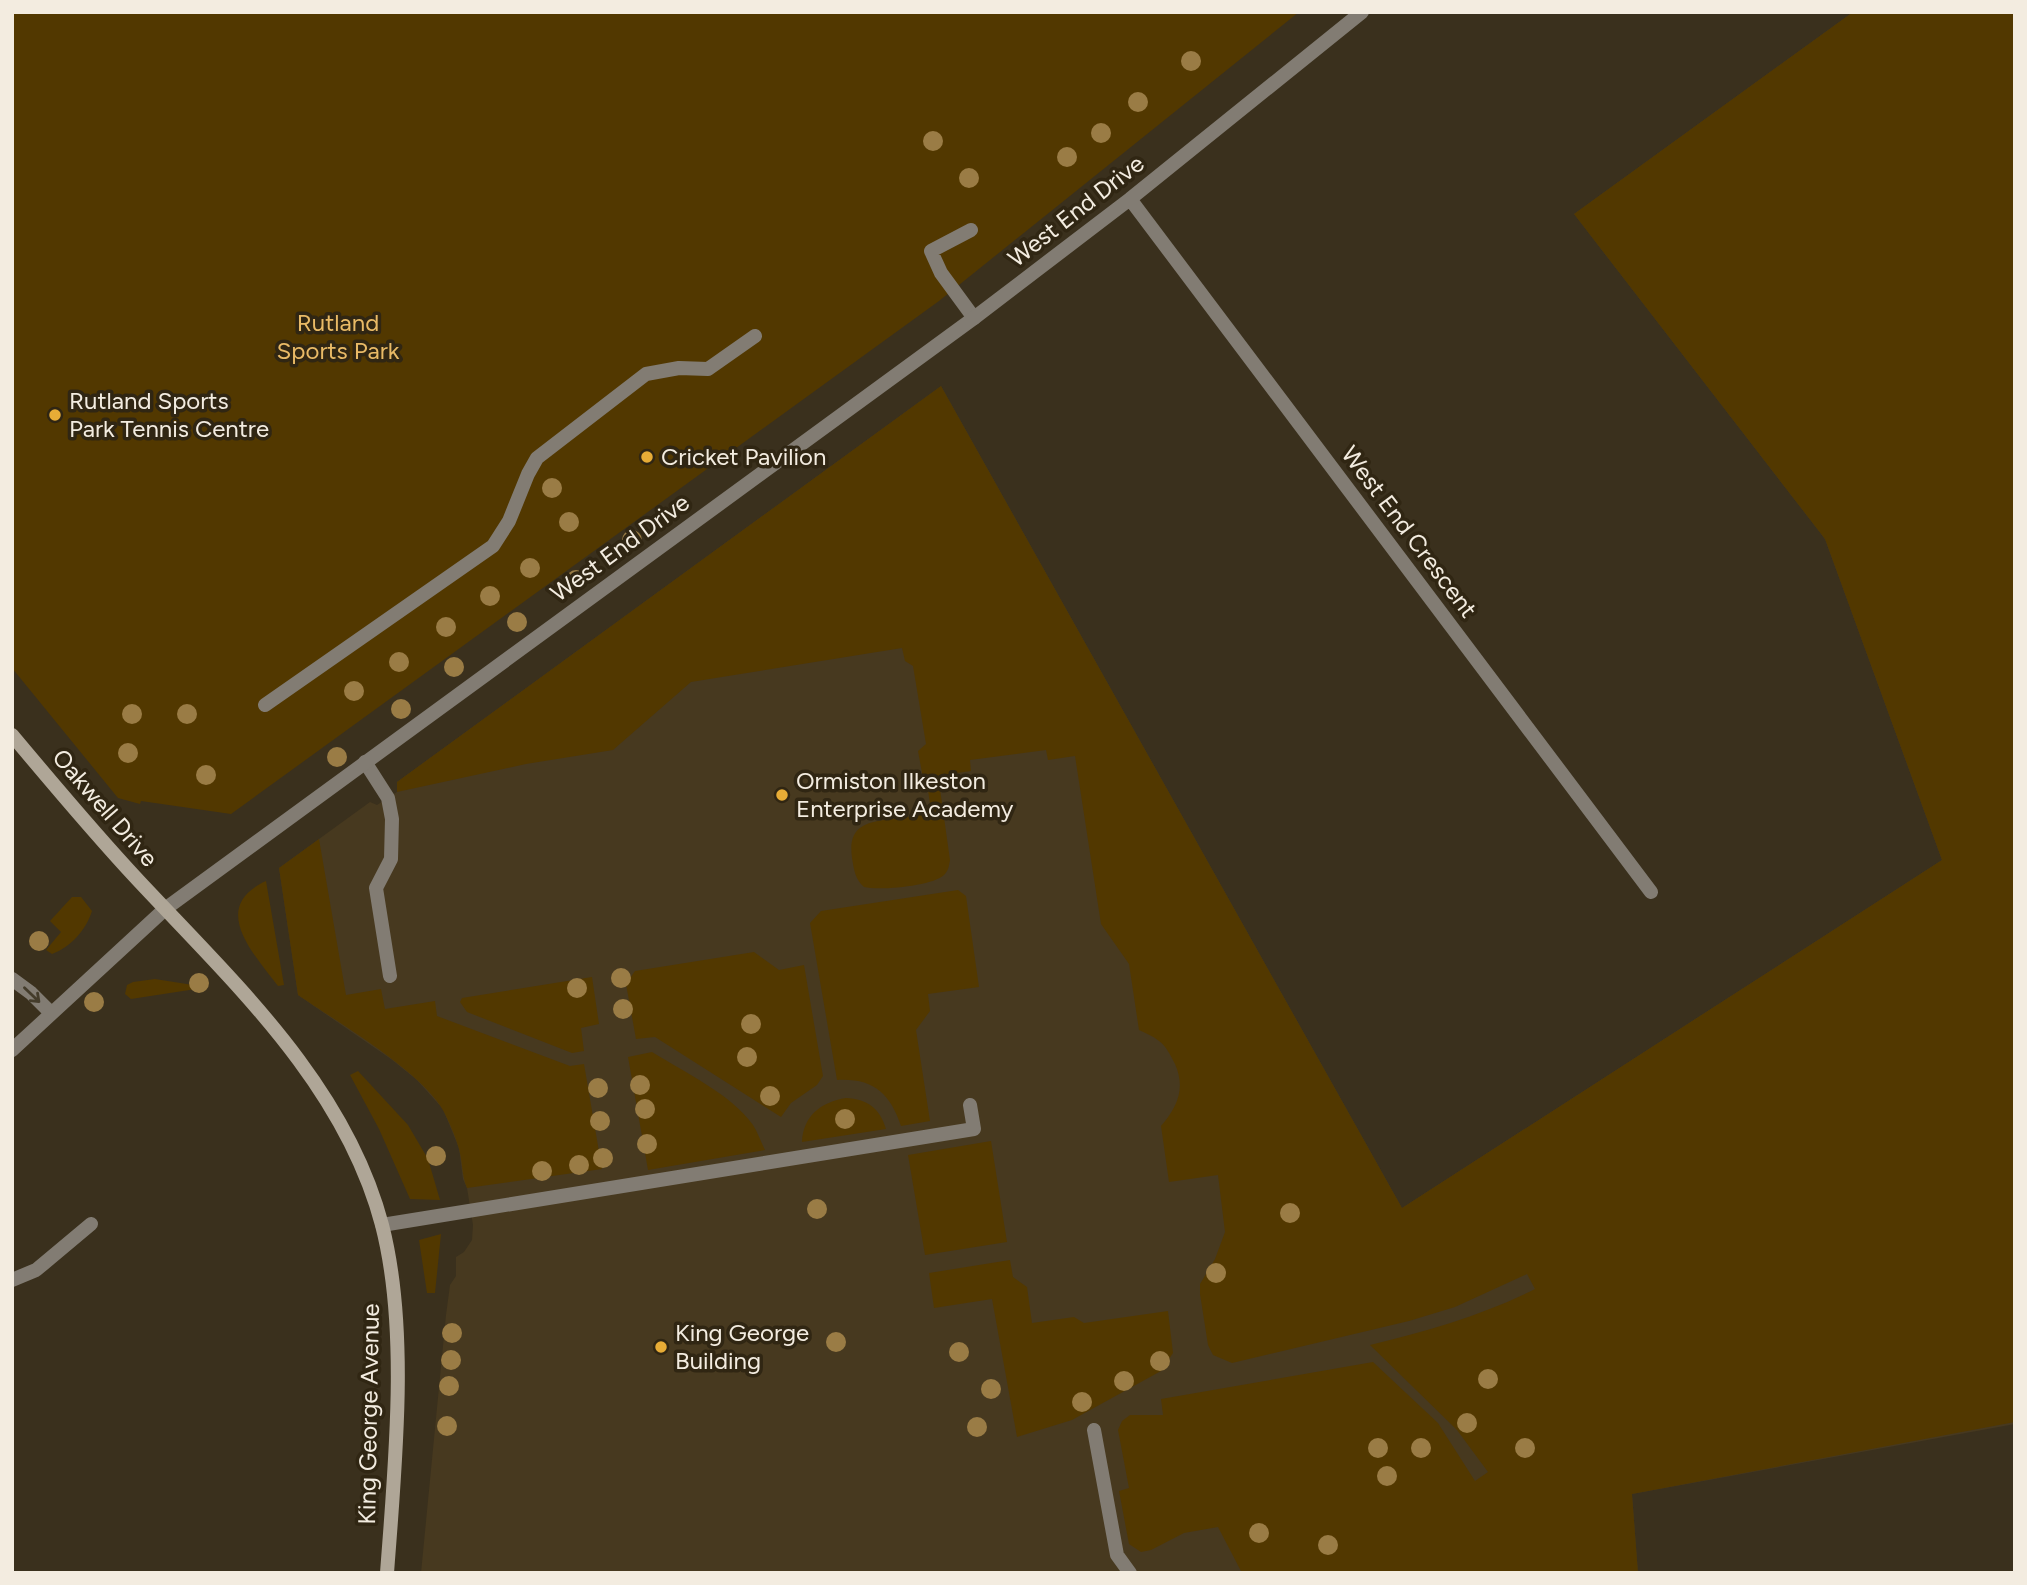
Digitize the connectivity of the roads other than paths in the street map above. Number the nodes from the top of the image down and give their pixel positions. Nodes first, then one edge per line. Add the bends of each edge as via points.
1 (1362, 12) edge
2 (1130, 199) junction
3 (971, 229) dead end
4 (974, 318) junction
5 (755, 336) dead end
6 (265, 705) dead end
7 (12, 735) edge
8 (365, 762) junction
9 (1651, 892) dead end
10 (165, 909) junction
11 (390, 976) dead end
12 (12, 979) edge
13 (51, 1013) junction
14 (12, 1050) edge
15 (970, 1105) dead end
16 (91, 1224) dead end
17 (382, 1225) junction
18 (12, 1280) edge
19 (1094, 1430) dead end
20 (387, 1573) edge
21 (1130, 1573) edge

1 - 2 street, West End Drive
2 - 4 street, West End Drive
2 - 9 street, West End Crescent
3 - 4 street via 930,251
4 - 8 street, West End Drive
5 - 6 street via 708,369 646,374 537,458 493,546
7 - 10 main road, Oakwell Drive
8 - 10 street, West End Drive
8 - 11 street via 388,798 392,819 391,859 376,888
10 - 13 street, West End Drive
10 - 17 main road, King George Avenue via 287,1042 315,1081 351,1143
12 -> 13 street
13 - 14 street, West End Drive
15 - 17 street via 974,1129
16 - 18 street via 36,1270
17 - 20 main road, King George Avenue via 397,1324
19 - 21 street via 1117,1555

